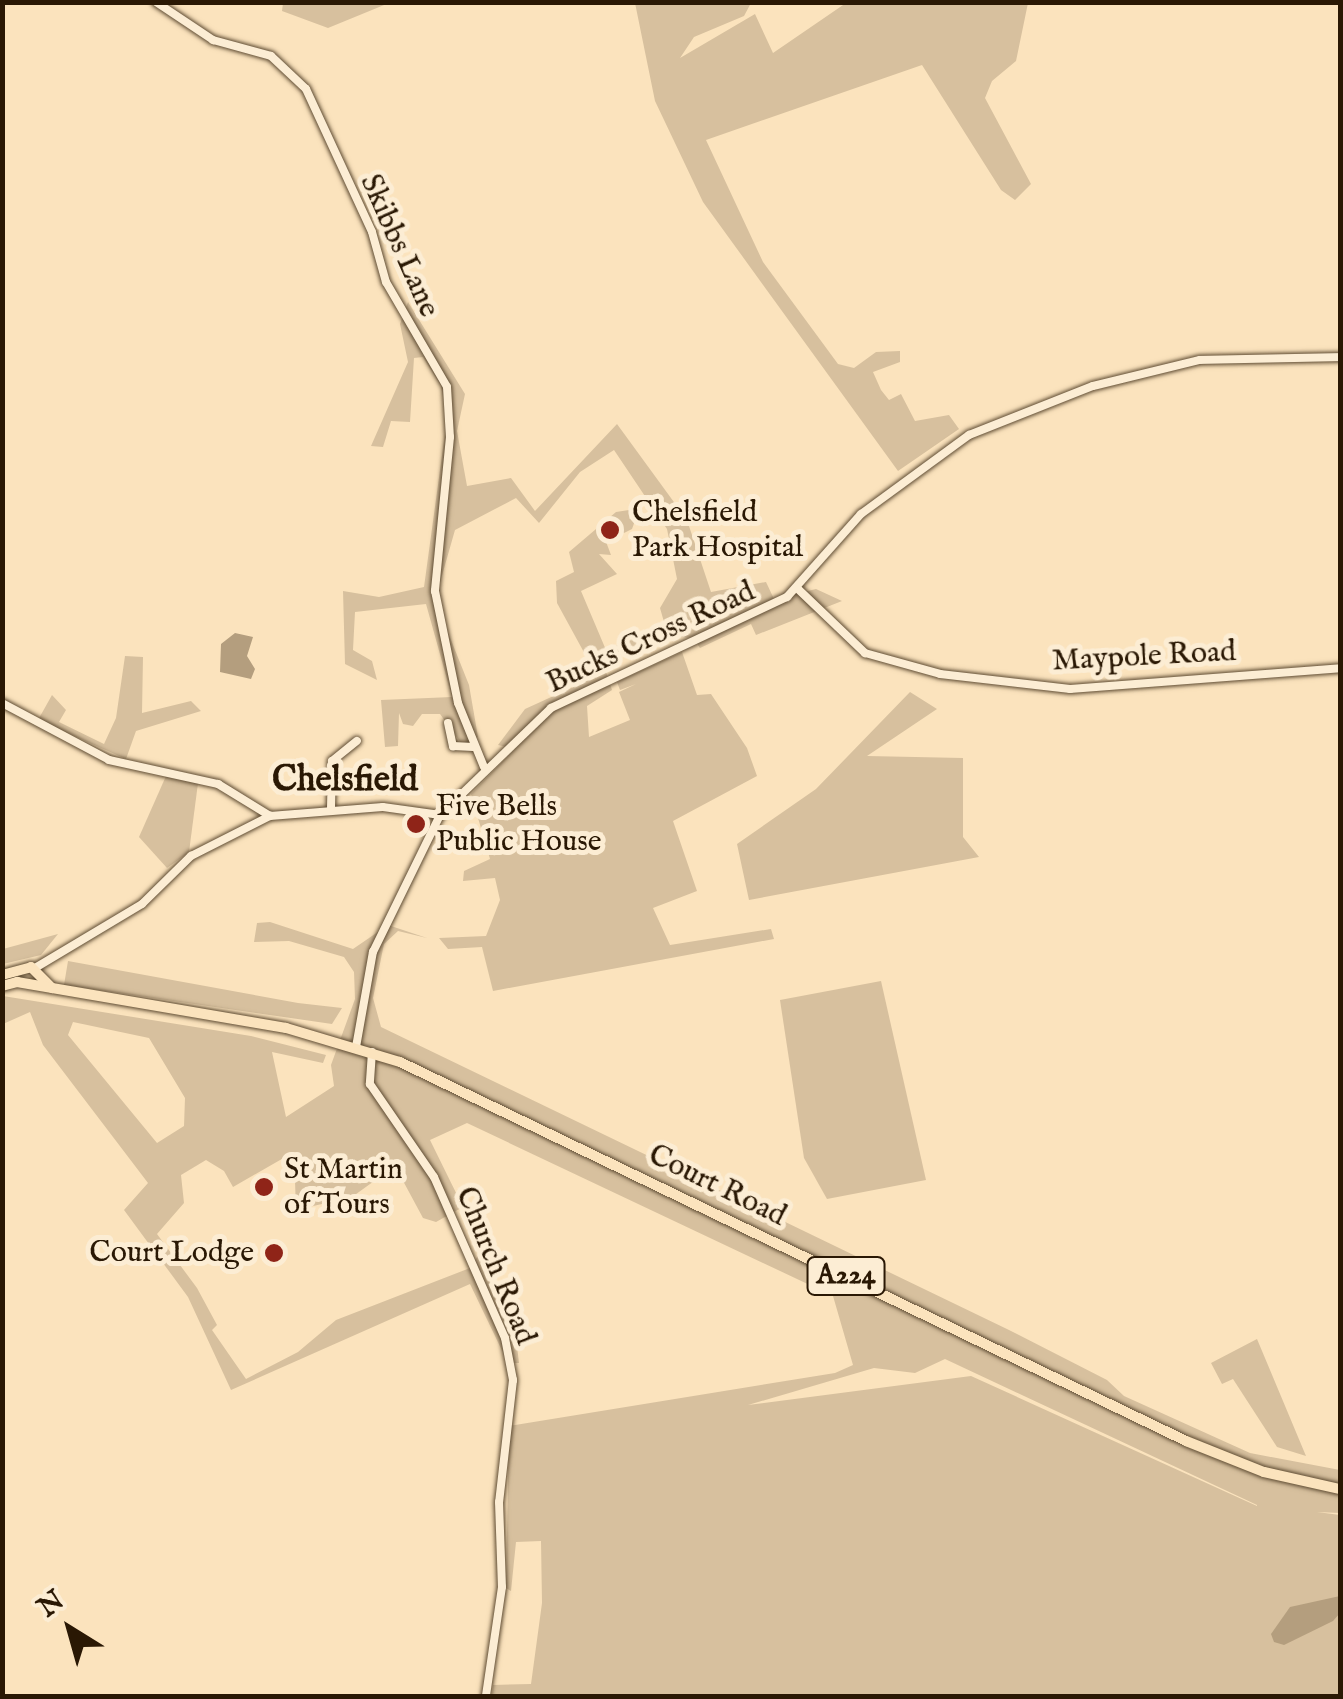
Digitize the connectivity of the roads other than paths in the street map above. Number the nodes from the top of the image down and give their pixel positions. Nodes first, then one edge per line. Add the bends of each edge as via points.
1 (156, 2) edge
2 (1340, 357) edge
3 (798, 589) junction
4 (1340, 668) edge
5 (2, 702) edge
6 (448, 723) dead end
7 (357, 741) dead end
8 (473, 747) junction
9 (484, 767) junction
10 (331, 808) junction
11 (440, 815) junction
12 (270, 816) junction
13 (32, 970) junction
14 (2, 975) edge
15 (27, 985) junction
16 (2, 986) edge
17 (53, 989) junction
18 (356, 1046) junction
19 (372, 1052) junction
20 (1340, 1489) edge
21 (486, 1696) edge

1 - 8 street, Skibbs Lane via 213,40 271,56 306,89 372,232 386,282 447,387 450,437 435,591
2 - 3 street via 1200,360 1093,386 969,436 866,510
3 - 4 street, Maypole Road via 866,653 940,674 1070,689
3 - 9 street, Bucks Cross Road via 555,705
5 - 12 street via 109,760 218,784
6 - 8 street via 452,746
7 - 10 street via 332,761
8 - 9 street, Skibbs Lane
9 - 11 street, Bucks Cross Road
10 - 11 street
10 - 12 street
11 - 18 street via 373,952
12 - 13 street via 191,856 142,904
13 - 14 main road
13 - 15 main road
13 - 17 main road
15 - 16 main road, Court Road / A224
15 - 17 main road, Court Road / A224
17 - 18 main road, Court Road / A224
18 - 19 main road, Court Road / A224
19 - 20 main road, Court Road / A224 via 1196,1446 1264,1472
19 - 21 street, Church Road via 370,1084 434,1177 505,1338 513,1380 499,1502 502,1587

